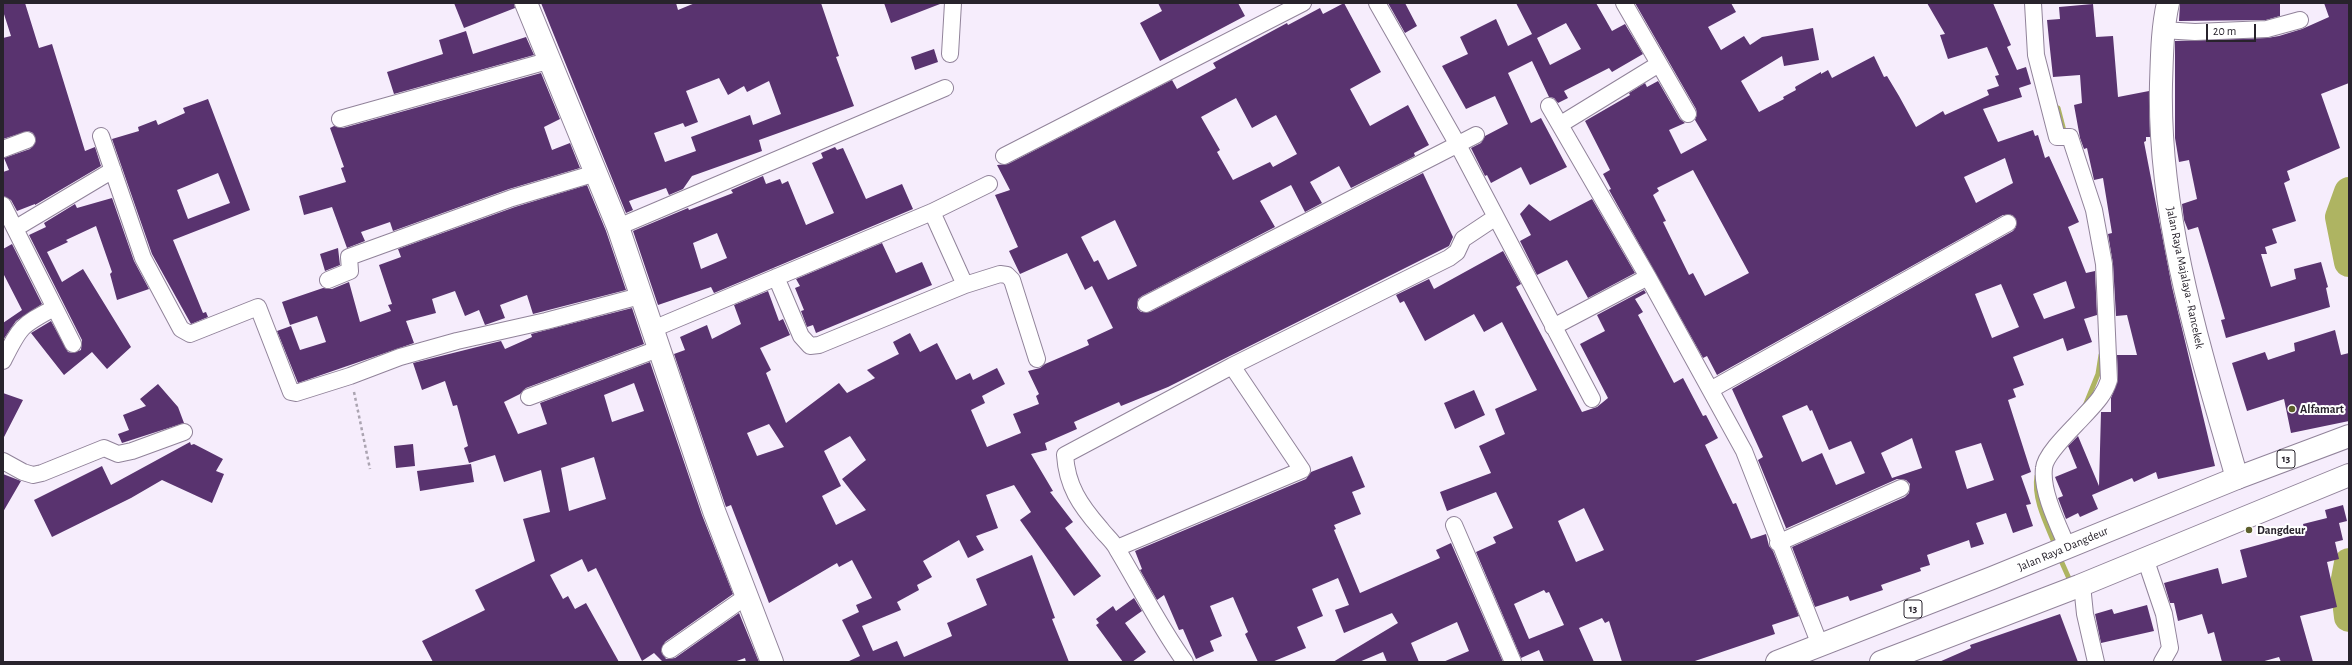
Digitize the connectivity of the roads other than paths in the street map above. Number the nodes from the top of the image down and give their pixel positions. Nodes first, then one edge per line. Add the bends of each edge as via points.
1 (526, 3) edge
2 (953, 3) edge
3 (1303, 3) edge
4 (1377, 3) edge
5 (1624, 3) edge
6 (2033, 3) edge
7 (2168, 3) edge
8 (2300, 20) dead end
9 (2162, 30) junction
10 (950, 54) dead end
11 (551, 60) junction
12 (1659, 64) junction
13 (945, 88) dead end
14 (1549, 106) dead end
15 (1688, 114) dead end
16 (340, 119) dead end
17 (1561, 124) junction
18 (1476, 135) dead end
19 (101, 136) dead end
20 (27, 140) dead end
21 (1458, 145) junction
22 (3, 149) edge
23 (1004, 156) dead end
24 (113, 170) junction
25 (596, 173) junction
26 (989, 184) dead end
27 (3, 205) edge
28 (932, 212) junction
29 (1496, 217) junction
30 (2008, 223) dead end
31 (618, 227) junction
32 (16, 228) junction
33 (1648, 276) junction
34 (776, 277) junction
35 (328, 280) dead end
36 (965, 284) junction
37 (640, 296) junction
38 (1146, 304) dead end
39 (54, 308) junction
40 (1553, 327) junction
41 (655, 339) junction
42 (73, 344) dead end
43 (1037, 359) dead end
44 (3, 361) edge
45 (1232, 366) junction
46 (1712, 389) junction
47 (529, 397) dead end
48 (1592, 399) dead end
49 (184, 432) dead end
50 (2342, 438) edge
51 (3, 461) edge
52 (2345, 477) edge
53 (2236, 478) junction
54 (1901, 488) dead end
55 (1454, 524) dead end
56 (1778, 543) junction
57 (1117, 548) junction
58 (2059, 550) junction
59 (2145, 558) junction
60 (2076, 588) junction
61 (747, 596) junction
62 (1820, 645) junction
63 (670, 650) dead end
64 (772, 662) edge
65 (1186, 662) edge
66 (1513, 662) edge
67 (1777, 662) edge
68 (1881, 662) edge
69 (2096, 662) edge
70 (2162, 662) edge

1 - 11 main road
2 - 10 street
3 - 23 street
4 - 21 street
5 - 12 street
6 - 58 street via 2036,56 2057,137 2064,137 2094,210 2104,264 2109,380 2105,394 2060,442 2044,467
7 - 9 main road, Jalan Raya Majalaya - Rancekek
8 - 9 street via 2267,29 2195,32
9 - 53 main road, Jalan Raya Majalaya - Rancekek via 2160,127 2172,229
11 - 16 street
11 - 25 main road
12 - 15 street
12 - 17 street
13 - 31 street
14 - 17 street
17 - 33 street
18 - 21 street
19 - 24 street
20 - 22 street
21 - 29 street
21 - 38 street
24 - 32 street
24 - 37 street via 143,258 156,286 186,333 190,334 256,306 291,392 296,393 400,357 456,341 546,322
25 - 31 main road
25 - 35 street via 512,198 349,257 350,271
26 - 28 street
27 - 32 street
28 - 34 street
28 - 36 street
29 - 40 street
29 - 45 street via 1462,239 1457,252 1449,258
30 - 46 street
31 - 37 main road
32 - 39 street
33 - 40 street
33 - 46 street
34 - 36 street via 801,336 810,346 819,345
34 - 41 street
36 - 43 street via 1000,274 1008,275 1012,280
37 - 41 main road
39 - 42 street
39 - 44 street via 26,323 19,330
40 - 48 street
41 - 47 street
41 - 61 main road via 714,511
45 - 57 street via 1065,455 1068,479 1075,495
45 - 57 street via 1302,470
46 - 56 street via 1744,451
49 - 51 street via 118,454 104,448 33,475
50 - 53 main road, Jalan Raya Dangdeur / 13
52 - 59 main road
53 - 58 main road, Jalan Raya Dangdeur / 13
54 - 56 street
55 - 66 street
56 - 62 street
57 - 65 street via 1167,638
58 - 62 main road, Jalan Raya Dangdeur / 13
59 - 60 main road
59 - 70 street via 2164,614 2170,648
60 - 68 main road
60 - 69 street
61 - 63 street
61 - 64 main road
62 - 67 main road, Jalan Raya Dangdeur / 13

